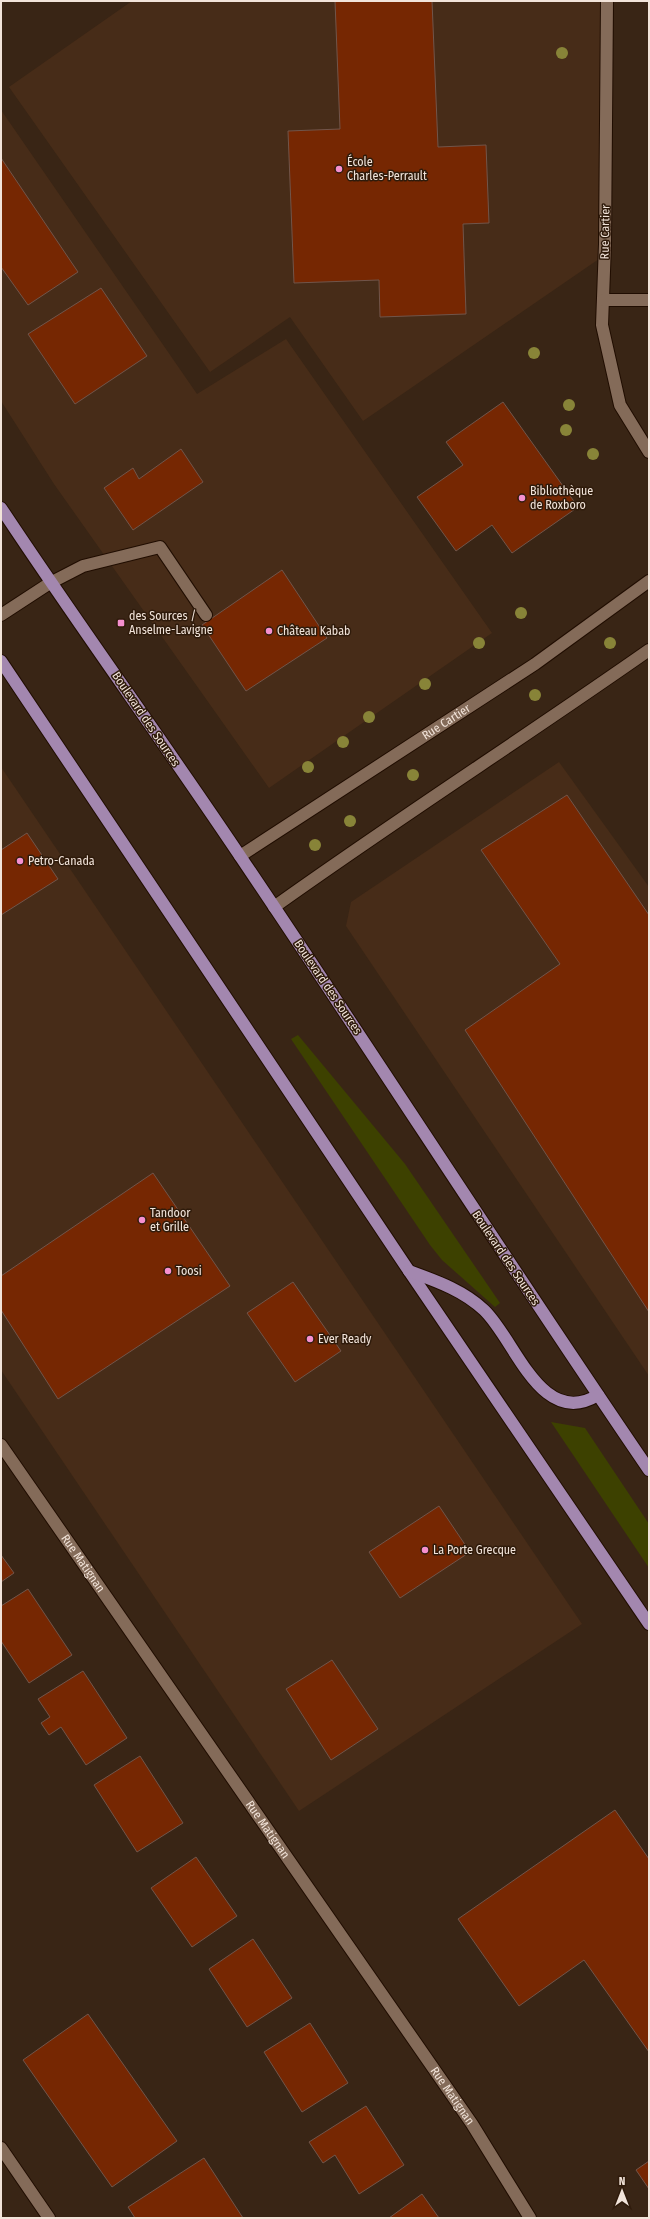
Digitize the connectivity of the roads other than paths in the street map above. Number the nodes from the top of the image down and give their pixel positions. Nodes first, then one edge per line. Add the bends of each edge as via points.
1 (607, 1) edge
2 (603, 300) junction
3 (649, 300) edge
4 (644, 433) edge
5 (649, 452) edge
6 (1, 508) edge
7 (649, 581) edge
8 (50, 582) junction
9 (1, 615) edge
10 (206, 615) dead end
11 (649, 650) edge
12 (1, 661) edge
13 (240, 856) junction
14 (274, 907) junction
15 (409, 1271) junction
16 (598, 1395) junction
17 (1, 1445) edge
18 (649, 1470) edge
19 (649, 1624) edge
20 (1, 2148) edge
21 (49, 2218) edge
22 (530, 2218) edge

1 - 2 street, Rue Cartier
2 - 3 street
2 - 4 street, Rue Cartier via 602,325 620,405
4 - 5 street, Rue Cartier
6 - 8 main road, Boulevard des Sources
7 - 13 street, Rue Cartier via 535,664
8 - 9 street
8 - 10 street via 83,566 160,547
8 - 13 main road, Boulevard des Sources
11 - 14 street via 410,811
12 - 15 main road
13 - 14 main road, Boulevard des Sources
14 - 16 main road, Boulevard des Sources
15 - 16 main road via 453,1288 486,1312 522,1364 553,1398 561,1402 573,1402 585,1401
15 - 19 main road
16 - 18 main road, Boulevard des Sources
17 - 22 street, Rue Matignan via 467,2117
20 - 21 street

